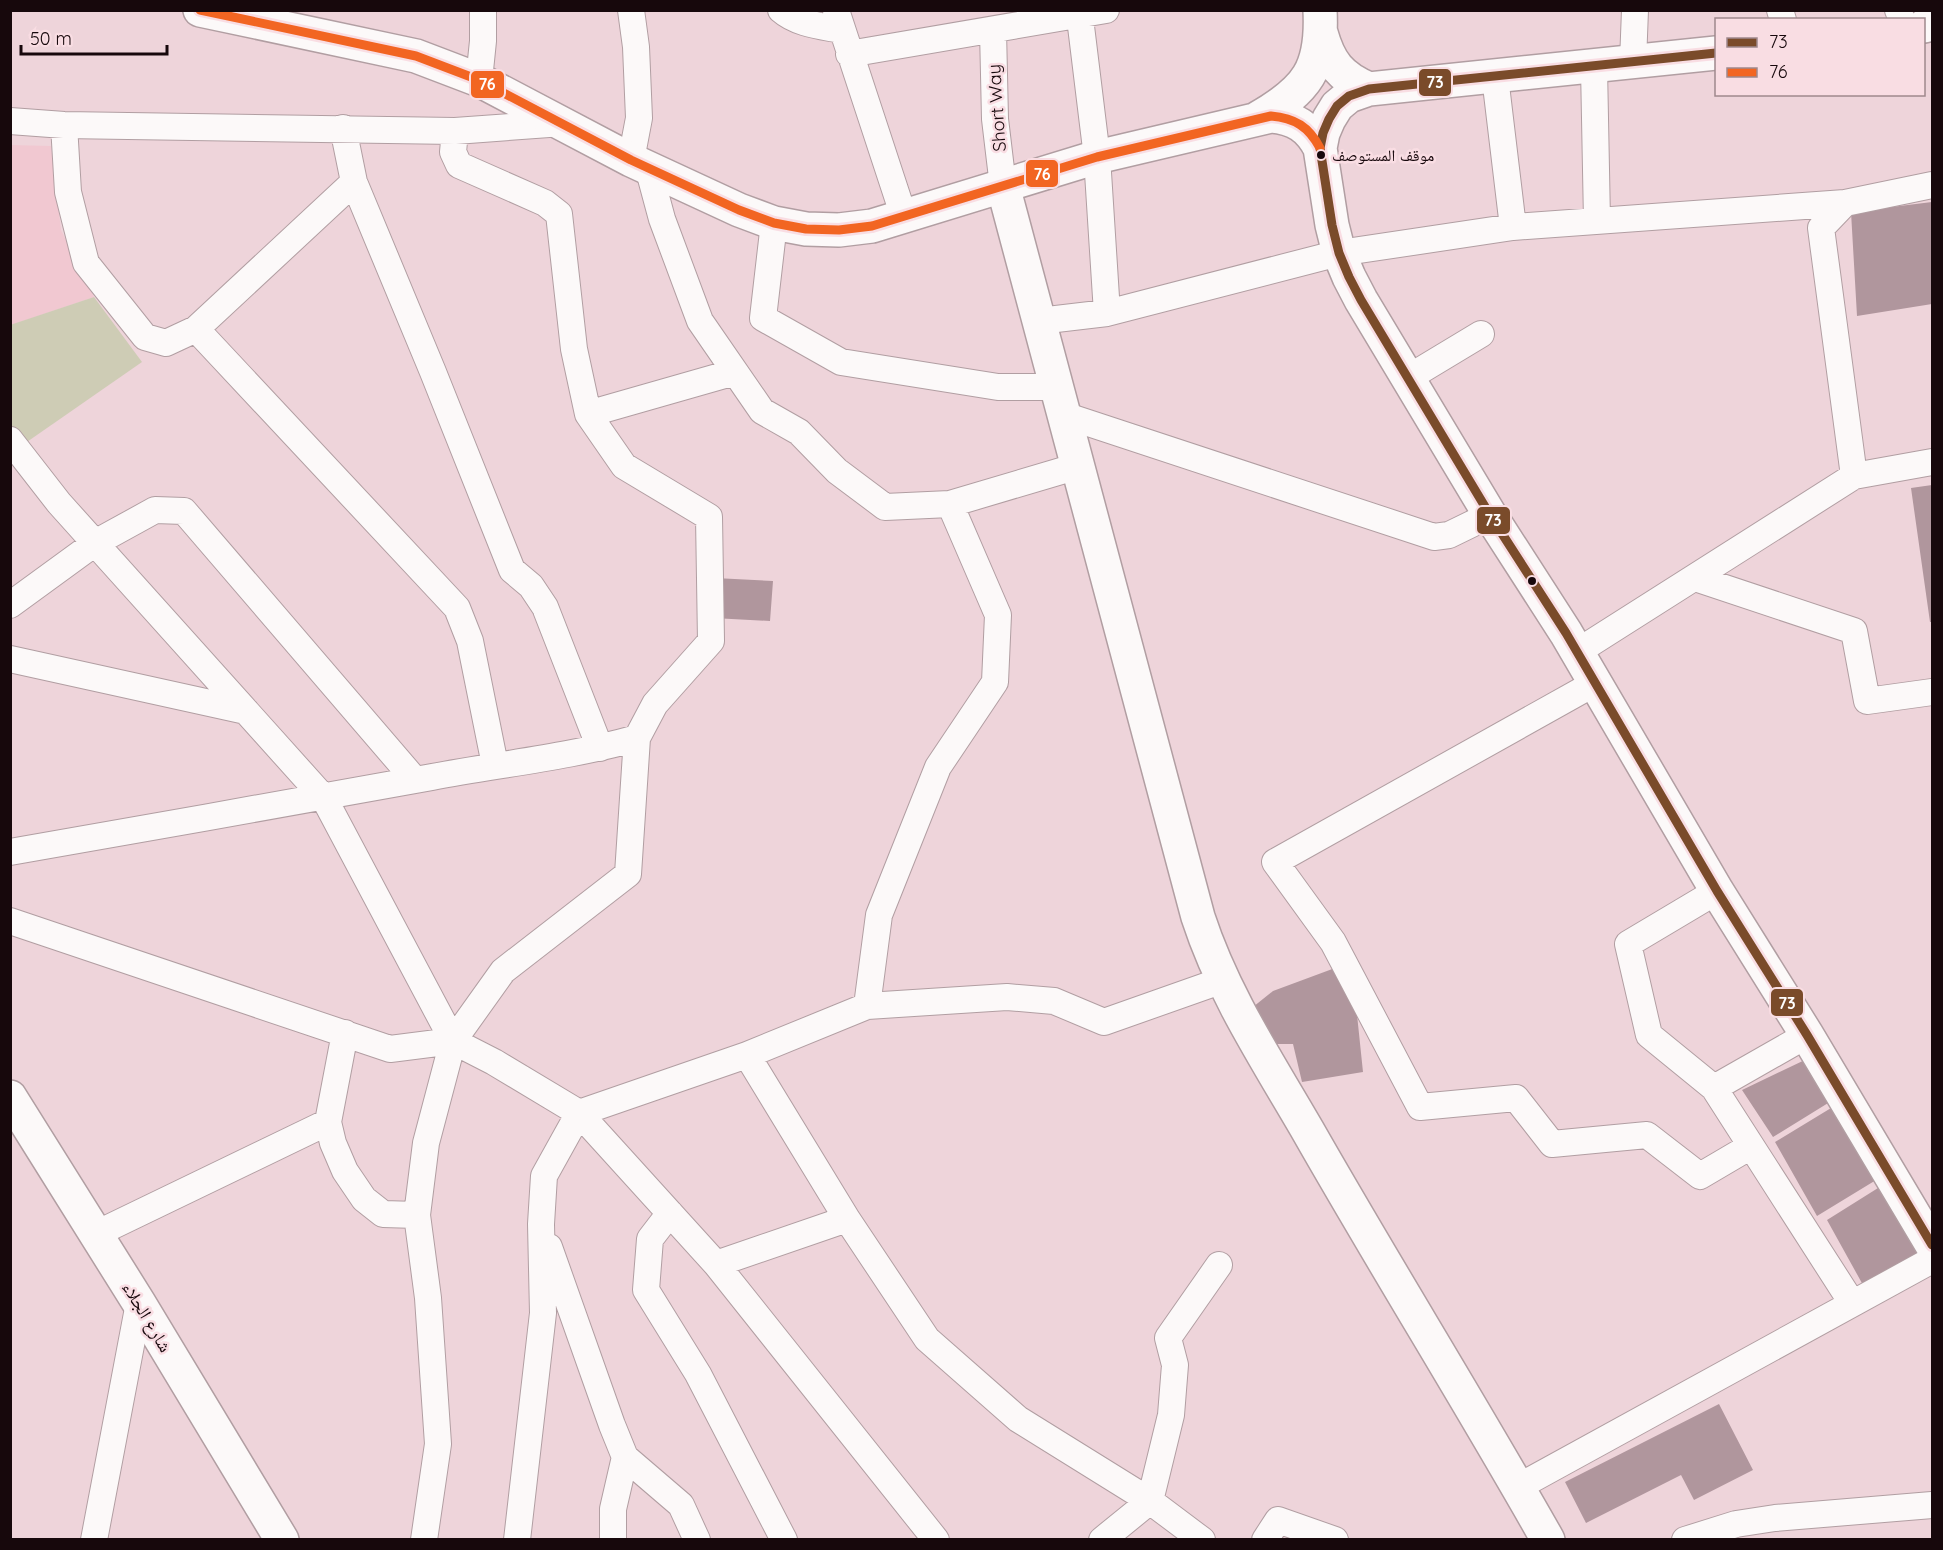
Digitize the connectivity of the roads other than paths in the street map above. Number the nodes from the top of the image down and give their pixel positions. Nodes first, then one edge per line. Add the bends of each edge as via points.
1 (200, 10) edge
2 (483, 10) edge
3 (631, 10) edge
4 (781, 10) edge
5 (1106, 10) edge
6 (1635, 10) edge
7 (1079, 13) edge
8 (293, 20) edge
9 (838, 20) edge
10 (1320, 22) edge
11 (993, 30) junction
12 (1715, 53) edge
13 (849, 54) junction
14 (1633, 63) junction
15 (1594, 67) junction
16 (1496, 77) junction
17 (479, 80) junction
18 (1369, 89) junction
19 (1258, 118) junction
20 (10, 121) edge
21 (563, 123) junction
22 (64, 125) junction
23 (343, 128) junction
24 (455, 131) junction
25 (1320, 148) junction
26 (1097, 157) junction
27 (640, 163) junction
28 (354, 182) junction
29 (1932, 185) edge
30 (1003, 186) junction
31 (1845, 203) junction
32 (903, 217) junction
33 (1597, 221) junction
34 (774, 223) junction
35 (1513, 227) junction
36 (1339, 253) junction
37 (1107, 313) junction
38 (1039, 321) junction
39 (195, 329) junction
40 (1481, 334) dead end
41 (735, 372) junction
42 (1408, 378) junction
43 (1061, 401) junction
44 (588, 414) junction
45 (10, 440) edge
46 (1932, 462) edge
47 (1078, 466) junction
48 (1854, 476) junction
49 (950, 504) junction
50 (1490, 515) junction
51 (95, 543) junction
52 (1695, 578) junction
53 (10, 605) edge
54 (1577, 652) junction
55 (10, 659) edge
56 (1595, 683) junction
57 (1932, 692) edge
58 (246, 711) junction
59 (637, 738) junction
60 (600, 748) junction
61 (495, 765) junction
62 (415, 780) junction
63 (324, 798) junction
64 (10, 852) edge
65 (1717, 891) junction
66 (10, 921) edge
67 (1223, 980) junction
68 (867, 1005) junction
69 (345, 1033) junction
70 (1807, 1035) junction
71 (453, 1041) junction
72 (747, 1055) junction
73 (1714, 1088) junction
74 (10, 1097) edge
75 (579, 1113) junction
76 (328, 1122) junction
77 (1751, 1146) junction
78 (670, 1214) junction
79 (417, 1215) junction
80 (847, 1219) junction
81 (541, 1224) junction
82 (96, 1234) junction
83 (1932, 1245) edge
84 (1932, 1260) edge
85 (716, 1264) junction
86 (1219, 1265) dead end
87 (139, 1303) junction
88 (1852, 1303) junction
89 (625, 1457) junction
90 (1518, 1487) junction
91 (1150, 1501) junction
92 (1932, 1505) edge
93 (94, 1539) edge
94 (282, 1539) edge
95 (424, 1539) edge
96 (517, 1539) edge
97 (613, 1539) edge
98 (697, 1539) edge
99 (784, 1539) edge
100 (936, 1539) edge
101 (1102, 1539) edge
102 (1202, 1539) edge
103 (1265, 1539) edge
104 (1335, 1539) edge
105 (1548, 1539) edge
106 (1685, 1539) edge

1 - 8 main road
2 - 17 street
3 - 27 street
4 - 9 street via 806,23
5 - 7 street
6 - 14 street
7 - 11 street
7 - 26 street
8 - 17 main road via 416,56
9 - 13 street
10 - 18 main road via 1332,62 1354,83
10 - 19 main road via 1318,53 1310,73 1283,104
11 - 13 street
11 - 30 street, Short Way via 995,119
12 - 14 main road
13 - 32 street
14 - 15 main road
15 - 16 main road
15 - 33 street
16 - 18 main road
16 - 35 street
17 - 21 main road
18 - 25 main road via 1349,96 1337,106
19 - 25 main road via 1271,116 1296,121 1310,132
19 - 26 main road
20 - 22 street
21 - 24 street
21 - 27 main road
22 - 23 street
22 - 39 street via 68,192 86,263 145,337 166,343
23 - 24 street
23 - 28 street
24 - 44 street via 453,152 459,165 545,203 559,214 574,349
25 - 36 main road
26 - 30 main road
26 - 37 street
27 - 34 main road
27 - 41 street via 700,321
28 - 39 street
28 - 60 street via 512,570 531,586 545,607
29 - 31 street
30 - 32 main road
30 - 38 main road
31 - 33 street
31 - 48 street via 1821,228
32 - 34 main road via 839,230
33 - 35 street
34 - 43 street via 763,318 841,362
35 - 36 street
36 - 37 street
36 - 42 main road via 1361,300
37 - 38 street
38 - 43 main road
39 - 61 street via 458,608 470,640
40 - 42 street
41 - 44 street
41 - 49 street via 762,411 799,432 837,471 885,507
42 - 50 main road
43 - 47 main road
43 - 50 street via 1434,537 1449,536
44 - 59 street via 624,466 709,517 711,641 655,704
45 - 51 street
46 - 48 street
47 - 49 street
47 - 67 main road via 1198,917
48 - 52 street
49 - 68 street via 998,615 995,682 938,767 879,915
50 - 54 main road
51 - 53 street
51 - 58 street
51 - 62 street via 155,510 184,511
52 - 54 street
52 - 57 street via 1854,631 1867,700
54 - 56 main road
55 - 58 street
56 - 65 main road
56 - 77 street via 1275,862 1333,942 1420,1107 1516,1098 1552,1143 1647,1135 1700,1176
58 - 63 street
59 - 60 street
59 - 71 street via 628,874 503,971
60 - 61 street
61 - 62 street
62 - 63 street
63 - 64 street
63 - 71 street
65 - 70 main road
65 - 73 street via 1628,944 1649,1035
66 - 69 street
67 - 68 street via 1104,1022 1054,1001 1007,998
67 - 90 main road via 1342,1192
68 - 72 street
69 - 71 street via 390,1049
69 - 76 street
70 - 73 street
70 - 83 main road
71 - 75 street
71 - 79 street via 426,1143
72 - 75 street
72 - 80 street
73 - 77 street
74 - 82 main road, شارع الجلاء
75 - 78 street
75 - 81 street via 544,1176
76 - 79 street via 345,1171 364,1199 383,1214
76 - 82 street
77 - 88 street
78 - 85 street
78 - 99 street via 650,1239 646,1290 698,1374
79 - 95 street via 428,1298 438,1444
80 - 85 street
80 - 91 street via 927,1339 1018,1419
81 - 89 street
81 - 96 street via 543,1313
82 - 87 main road, شارع الجلاء
84 - 88 street
85 - 100 street
86 - 91 street via 1168,1338 1175,1365 1171,1415
87 - 93 street
87 - 94 main road, شارع الجلاء
88 - 90 street
89 - 97 street via 613,1509
89 - 98 street via 681,1505
90 - 105 main road
91 - 101 street
91 - 102 street
92 - 106 street via 1775,1518 1736,1524
103 - 104 street via 1278,1520

